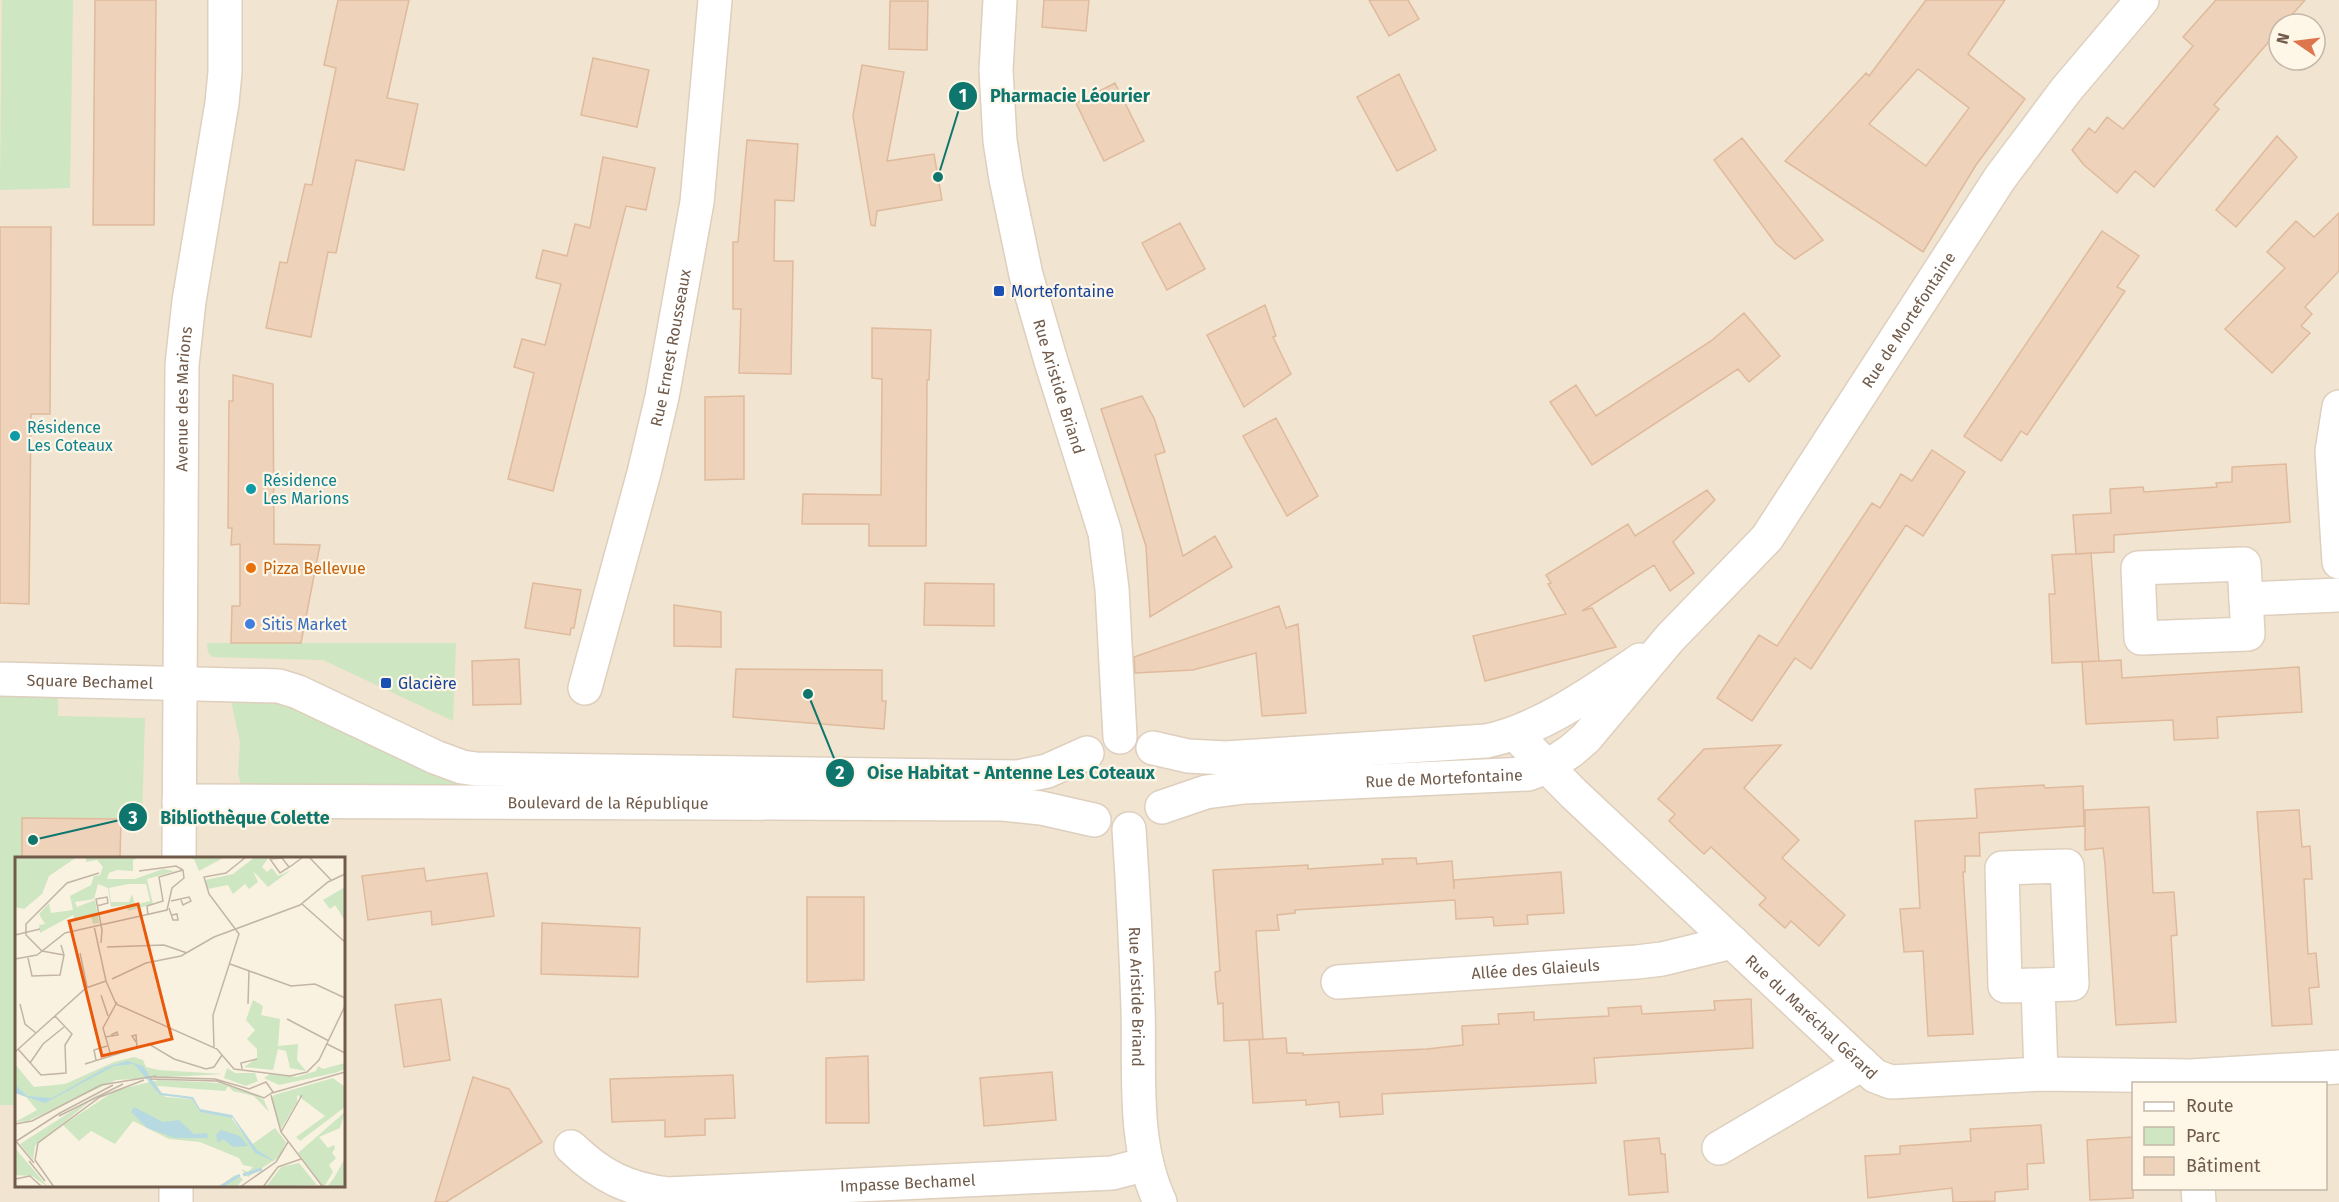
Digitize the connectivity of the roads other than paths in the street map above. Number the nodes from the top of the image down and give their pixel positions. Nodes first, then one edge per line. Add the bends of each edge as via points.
1 (225, 0) edge
2 (715, 0) edge
3 (1000, 0) edge
4 (2142, 0) edge
5 (2339, 407) edge
6 (2339, 562) edge
7 (2339, 595) edge
8 (2246, 599) dead end
9 (1670, 638) junction
10 (0, 679) edge
11 (180, 683) junction
12 (585, 688) dead end
13 (1515, 734) junction
14 (1120, 737) junction
15 (1153, 748) junction
16 (1087, 753) junction
17 (1547, 767) junction
18 (179, 801) junction
19 (1162, 807) junction
20 (1094, 820) junction
21 (1129, 829) junction
22 (179, 857) edge
23 (1732, 942) junction
24 (1338, 982) dead end
25 (2038, 985) dead end
26 (1862, 1064) junction
27 (2339, 1067) edge
28 (2041, 1074) junction
29 (2192, 1080) edge
30 (571, 1147) dead end
31 (1719, 1148) dead end
32 (1147, 1164) junction
33 (1160, 1202) edge

1 - 11 street, Avenue des Marions via 222,103 184,334
2 - 12 street, Rue Ernest Rousseaux via 697,202 664,386
3 - 14 street, Rue Aristide Briand via 996,70 1006,179 1026,275 1105,533
4 - 9 street, Rue de Mortefontaine via 2066,90 2000,178 1767,538
5 - 6 street via 2332,452
7 - 8 street
9 - 13 street, Rue de Mortefontaine via 1612,679
9 - 17 street, Rue de Mortefontaine via 1586,738
10 - 11 street, Square Bechamel
11 - 16 street, Boulevard de la République via 289,688 435,757 476,769 1018,777 1047,771
11 - 18 street, Avenue des Marions
13 - 15 street, Rue de Mortefontaine via 1486,741 1224,758 1188,756
13 - 17 street, Rue du Maréchal Gérard
14 - 15 street via 1134,738
14 - 16 street via 1105,740
15 - 19 street via 1162,759 1169,780
16 - 20 street via 1080,766 1077,788 1080,802
17 - 19 street, Rue de Mortefontaine via 1518,775 1220,789
17 - 23 street, Rue du Maréchal Gérard
18 - 20 street, Boulevard de la République via 1003,804 1061,811
18 - 22 street
19 - 21 street via 1147,822
20 - 21 street via 1114,829
21 - 32 street, Rue Aristide Briand via 1139,1090
23 - 24 street, Allée des Glaieuls via 1662,960
23 - 26 street, Rue du Maréchal Gérard
25 - 28 street
26 - 28 street, Rue du Maréchal Gérard via 1875,1076 1891,1082
26 - 31 street
27 - 29 street, Rue du Maréchal Gérard
28 - 29 street, Rue du Maréchal Gérard
30 - 32 street, Impasse Bechamel via 606,1175 646,1191 668,1194 1112,1173
32 - 33 street, Rue Aristide Briand

